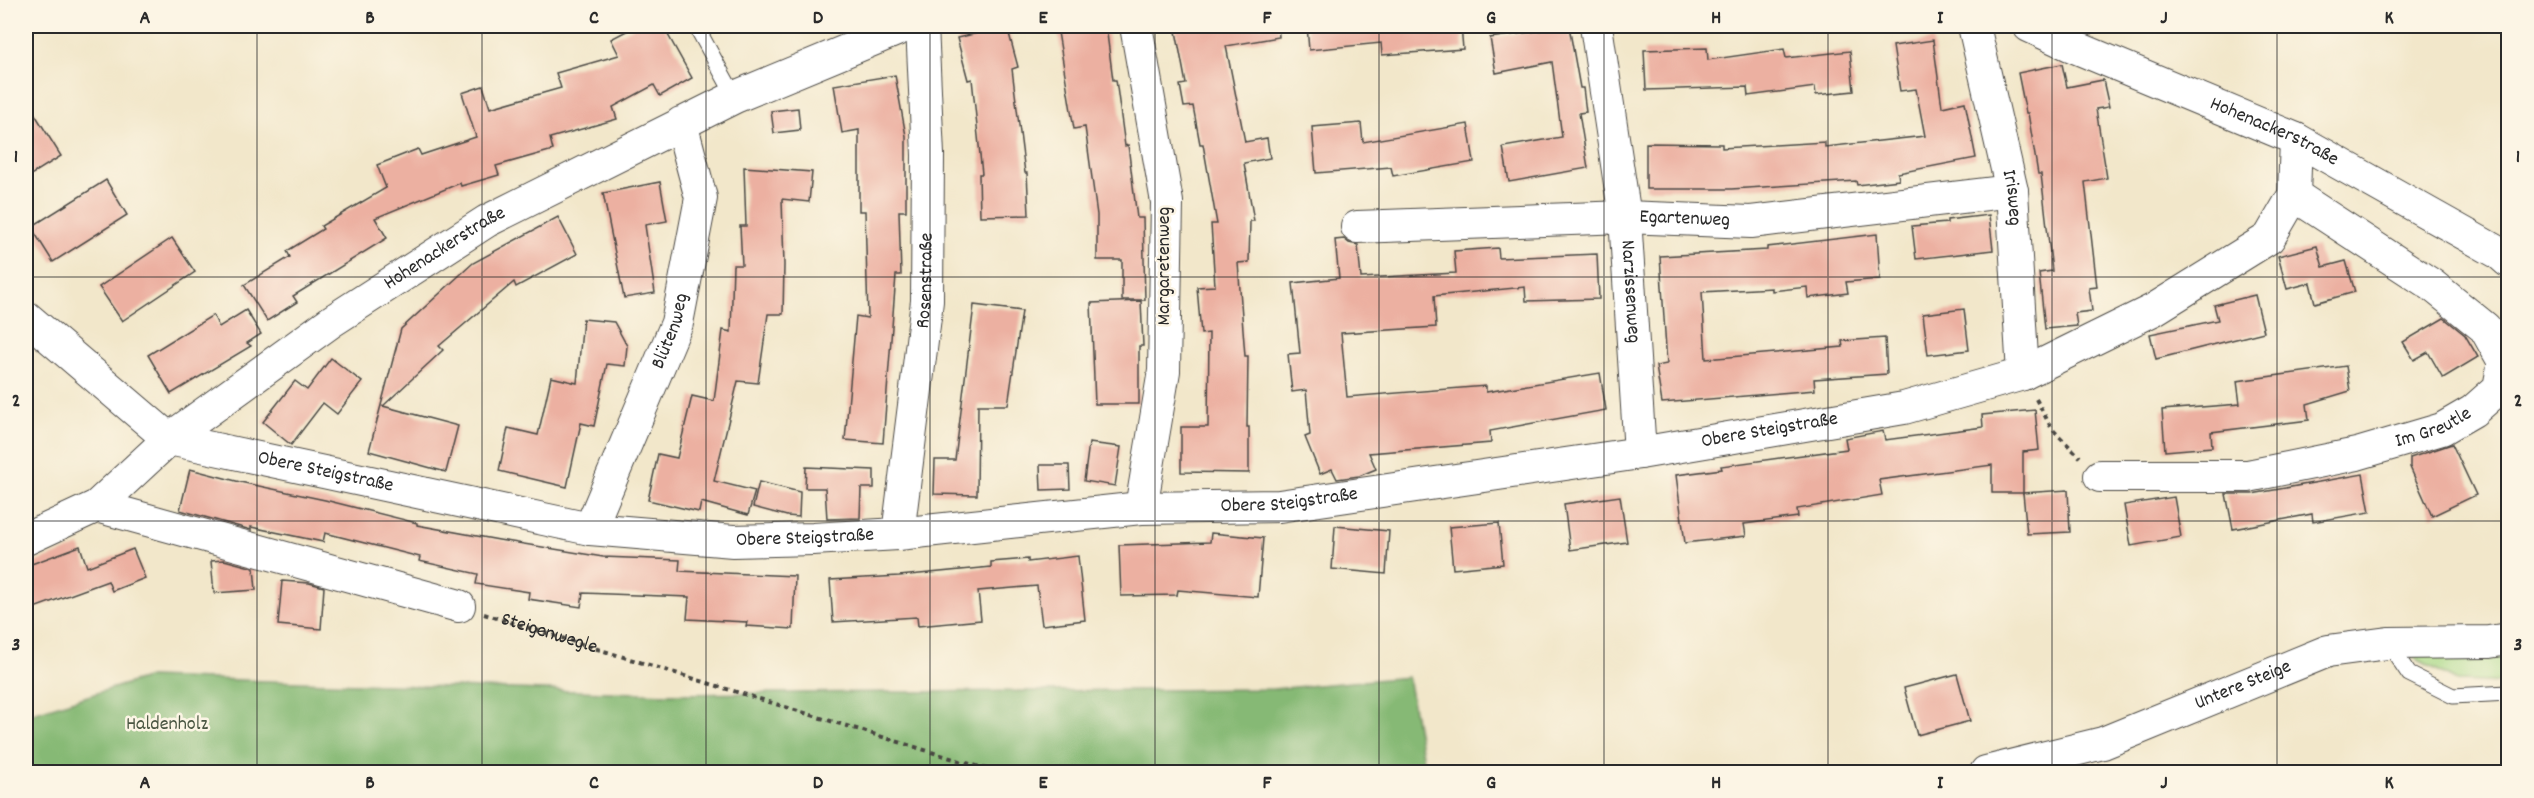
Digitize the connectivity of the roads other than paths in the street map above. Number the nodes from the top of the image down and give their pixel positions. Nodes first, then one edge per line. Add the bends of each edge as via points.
1 (696, 26) edge
2 (906, 26) edge
3 (922, 26) edge
4 (1136, 26) edge
5 (1596, 26) edge
6 (1974, 26) edge
7 (2029, 26) edge
8 (735, 97) junction
9 (681, 123) junction
10 (2296, 140) junction
11 (2012, 191) junction
12 (2294, 195) junction
13 (1625, 217) junction
14 (1357, 227) dead end
15 (2508, 261) edge
16 (26, 317) edge
17 (2023, 374) junction
18 (170, 439) junction
19 (1640, 453) junction
20 (2100, 476) road end
21 (97, 506) junction
22 (1141, 508) junction
23 (590, 529) junction
24 (898, 534) junction
25 (26, 539) edge
26 (459, 606) road end
27 (2508, 639) edge
28 (2388, 643) junction
29 (2508, 693) edge
30 (1986, 772) edge

1 - 8 lane
2 - 8 street, Hohenackerstraße
3 - 24 street, Rosenstraße via 928,155 927,301
4 - 22 street, Margaretenweg via 1167,202 1164,371
5 - 13 street, Narzissenweg
6 - 11 street, Irisweg
7 - 10 street, Hohenackerstraße
8 - 9 street, Hohenackerstraße
9 - 18 street, Hohenackerstraße via 487,221 332,321
9 - 23 street, Blütenweg via 701,198 677,323
10 - 12 street, Obere Steigstraße
10 - 15 street, Hohenackerstraße
11 - 13 street, Egartenweg via 1751,222
11 - 17 street, Irisweg
12 - 17 street, Obere Steigstraße via 2269,238 2153,310
12 - 20 street, Im Greutle via 2432,285 2485,328 2504,362 2499,388 2473,411 2442,429 2357,454 2248,476
13 - 14 street, Egartenweg
13 - 19 street, Narzissenweg
16 - 18 street
17 - 19 street, Obere Steigstraße via 1904,408
18 - 21 street, Hohenackerstraße
18 - 23 street, Obere Steigstraße
19 - 22 street, Obere Steigstraße via 1279,506
21 - 25 street, Hohenackerstraße
21 - 26 street
22 - 24 street, Obere Steigstraße
23 - 24 street, Obere Steigstraße via 733,541
27 - 28 street, Untere Steige
28 - 29 lane via 2409,674 2454,696
28 - 30 street, Untere Steige via 2328,651 2103,743

